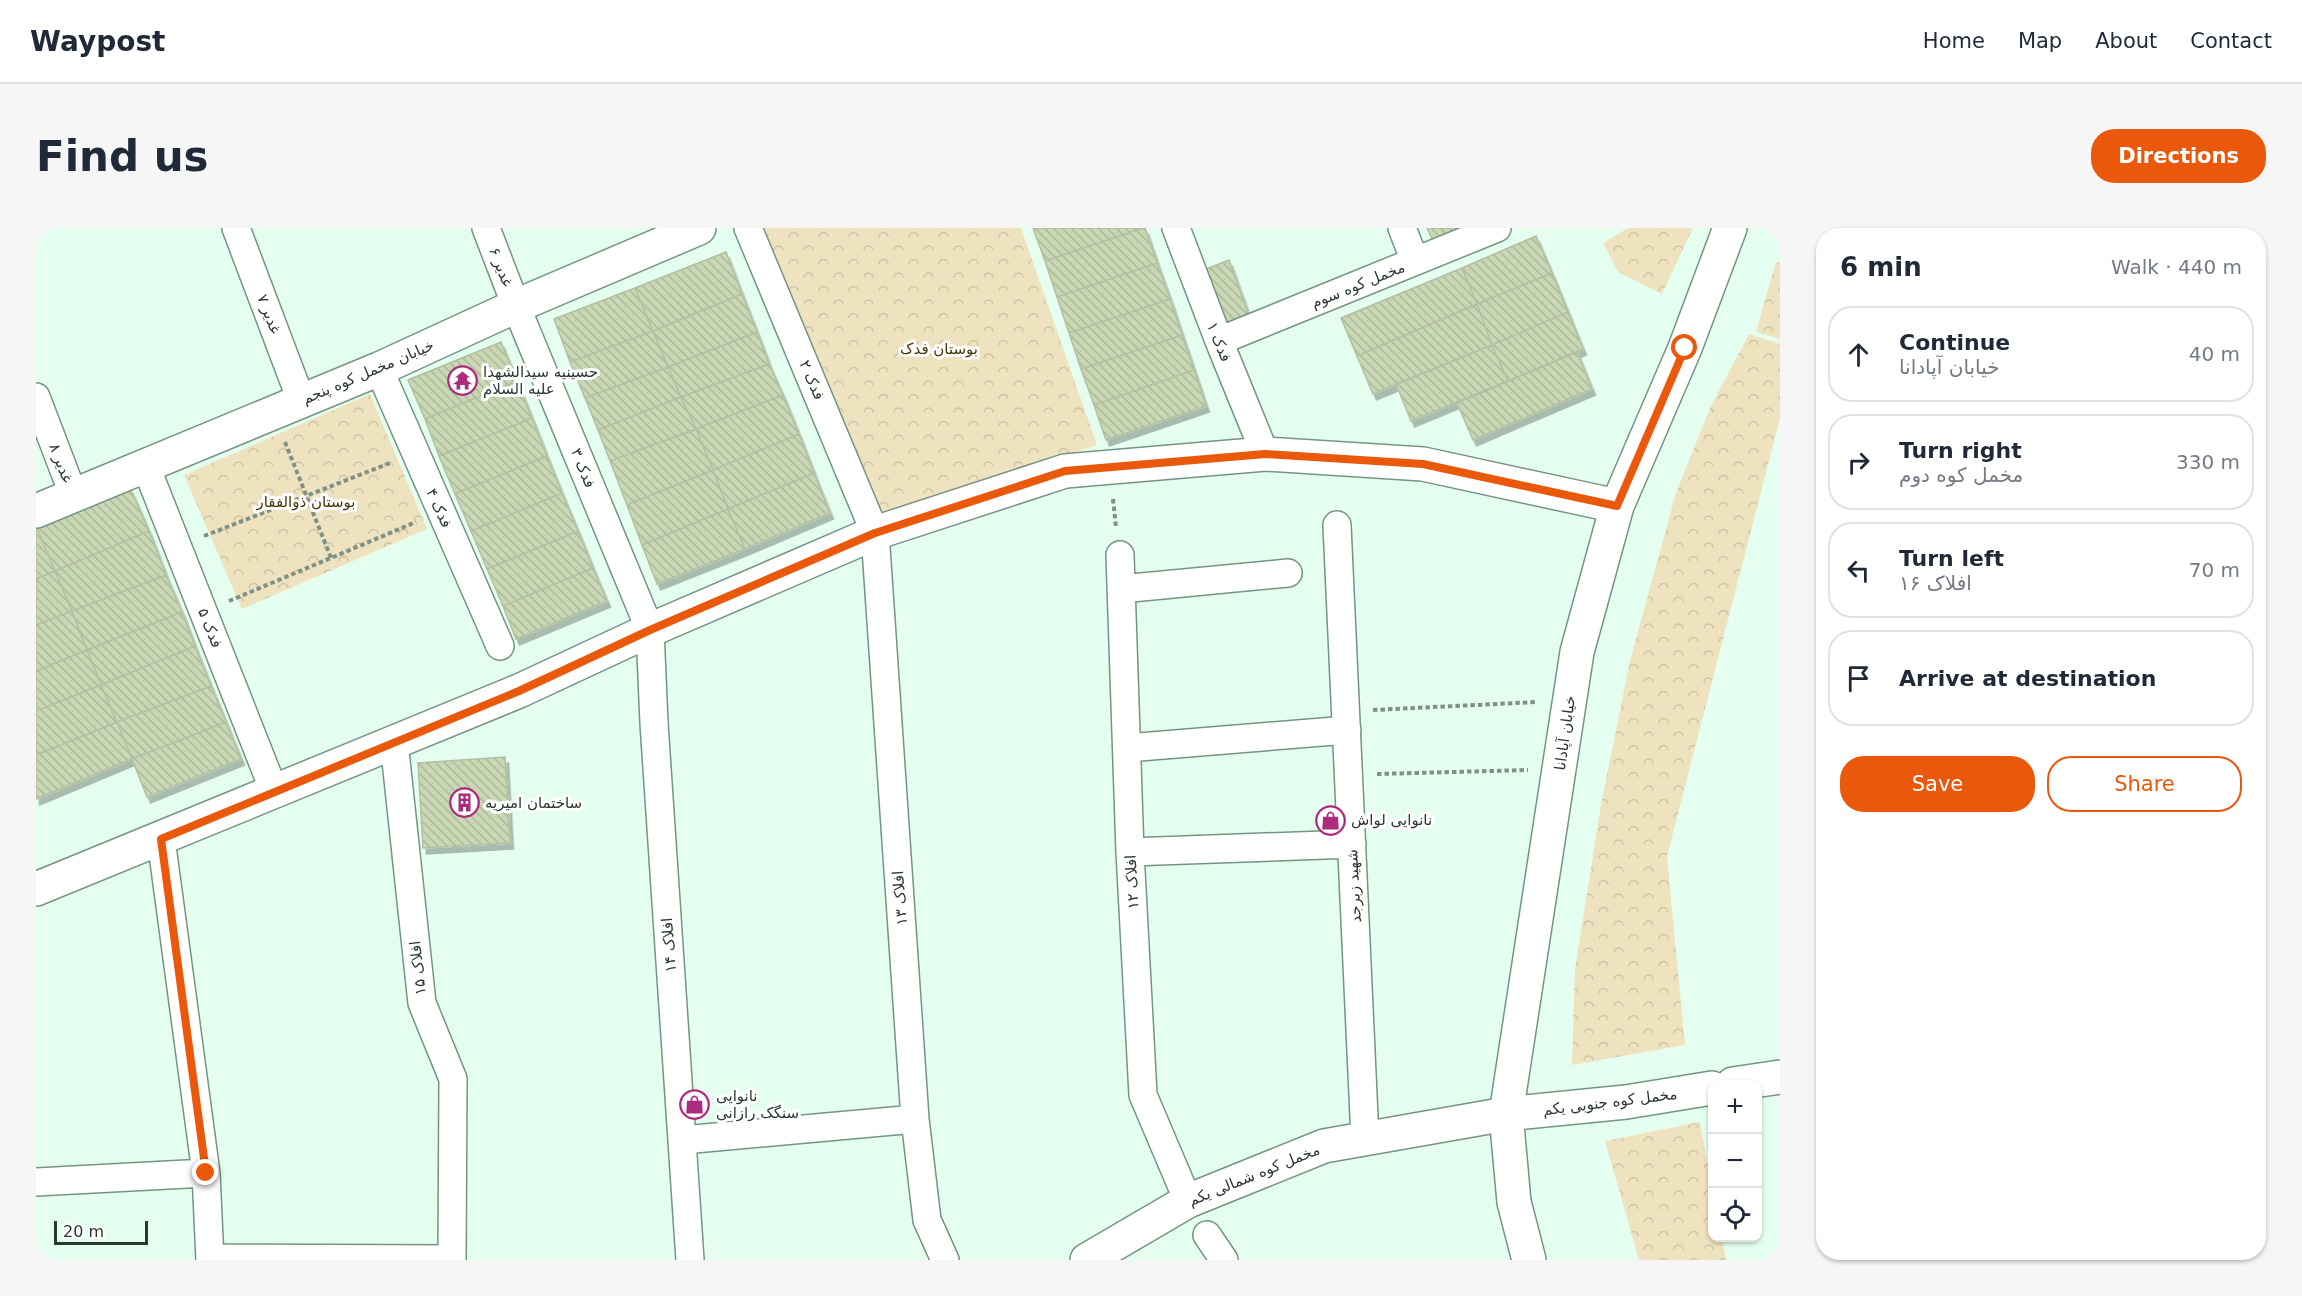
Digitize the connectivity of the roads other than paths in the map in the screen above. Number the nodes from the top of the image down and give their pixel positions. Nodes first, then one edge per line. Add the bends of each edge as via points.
1 (236, 228) edge
2 (486, 228) edge
3 (699, 228) edge
4 (748, 228) edge
5 (1176, 228) edge
6 (1402, 228) edge
7 (1497, 228) edge
8 (1730, 228) edge
9 (1415, 261) junction
10 (516, 306) junction
11 (1219, 341) junction
12 (379, 369) junction
13 (36, 397) edge
14 (287, 406) junction
15 (1265, 454) junction
16 (146, 464) junction
17 (73, 495) junction
18 (1617, 506) junction
19 (36, 511) edge
20 (1337, 525) dead end
21 (875, 533) junction
22 (1120, 555) road end
23 (1288, 573) dead end
24 (1121, 589) junction
25 (650, 630) junction
26 (500, 646) dead end
27 (1346, 721) junction
28 (394, 742) junction
29 (1127, 748) junction
30 (274, 791) junction
31 (161, 839) junction
32 (1352, 844) junction
33 (1130, 852) junction
34 (36, 889) edge
35 (1780, 1077) edge
36 (1760, 1080) edge
37 (1708, 1089) edge
38 (1506, 1114) junction
39 (915, 1119) junction
40 (1365, 1139) junction
41 (683, 1140) junction
42 (206, 1173) junction
43 (36, 1182) edge
44 (1188, 1201) junction
45 (1207, 1235) dead end
46 (210, 1259) edge
47 (452, 1259) edge
48 (690, 1260) edge
49 (945, 1260) edge
50 (1087, 1260) edge
51 (1224, 1260) edge
52 (1529, 1260) edge

1 - 14 street, غدیر ۷
2 - 10 street, غدیر ۶
3 - 10 street, خیابان مخمل کوه پنجم
4 - 21 street, فدک ۲
5 - 11 street, فدک ۱
6 - 9 street
7 - 9 street, مخمل کوه سوم
8 - 18 street, خیابان آپادانا via 1685,348
9 - 11 street, مخمل کوه سوم
10 - 12 street, خیابان مخمل کوه پنجم
10 - 25 street, فدک ۳
11 - 15 street, فدک ۱
12 - 14 street, خیابان مخمل کوه پنجم
12 - 26 street, فدک ۴
13 - 17 street, غدیر ۸
14 - 16 street, خیابان مخمل کوه پنجم
15 - 18 street via 1423,464
15 - 21 street via 1065,471
16 - 17 street, خیابان مخمل کوه پنجم
16 - 30 street, فدک ۵
17 - 19 street, خیابان مخمل کوه پنجم
18 - 38 street, خیابان آپادانا via 1577,652
20 - 27 street, شهید زبرجد
21 - 25 street
21 - 39 street, افلاک ۱۳
22 - 24 street, افلاک ۱۲
23 - 24 street
24 - 29 street, افلاک ۱۲
25 - 28 street via 519,691
25 - 41 street, افلاک ۱۴
27 - 29 street
27 - 32 street, شهید زبرجد
28 - 30 street
28 - 47 street, افلاک ۱۵ via 422,1003 453,1079
29 - 33 street, افلاک ۱۲
30 - 31 street
31 - 34 street
31 - 42 street
32 - 33 street
32 - 40 street, شهید زبرجد
33 - 44 street, افلاک ۱۲ via 1143,1095
35 - 36 street
37 - 38 street, مخمل کوه جنوبی یکم
38 - 40 street, مخمل کوه شمالی‌ یکم
38 - 52 street, خیابان آپادانا via 1514,1202
39 - 41 street
39 - 49 street, افلاک ۱۳ via 927,1220
40 - 44 street, مخمل کوه شمالی‌ یکم via 1324,1146
41 - 48 street, افلاک ۱۴
42 - 43 street
42 - 46 street
44 - 50 street, مخمل کوه شمالی‌ یکم
45 - 51 street
46 - 47 street

